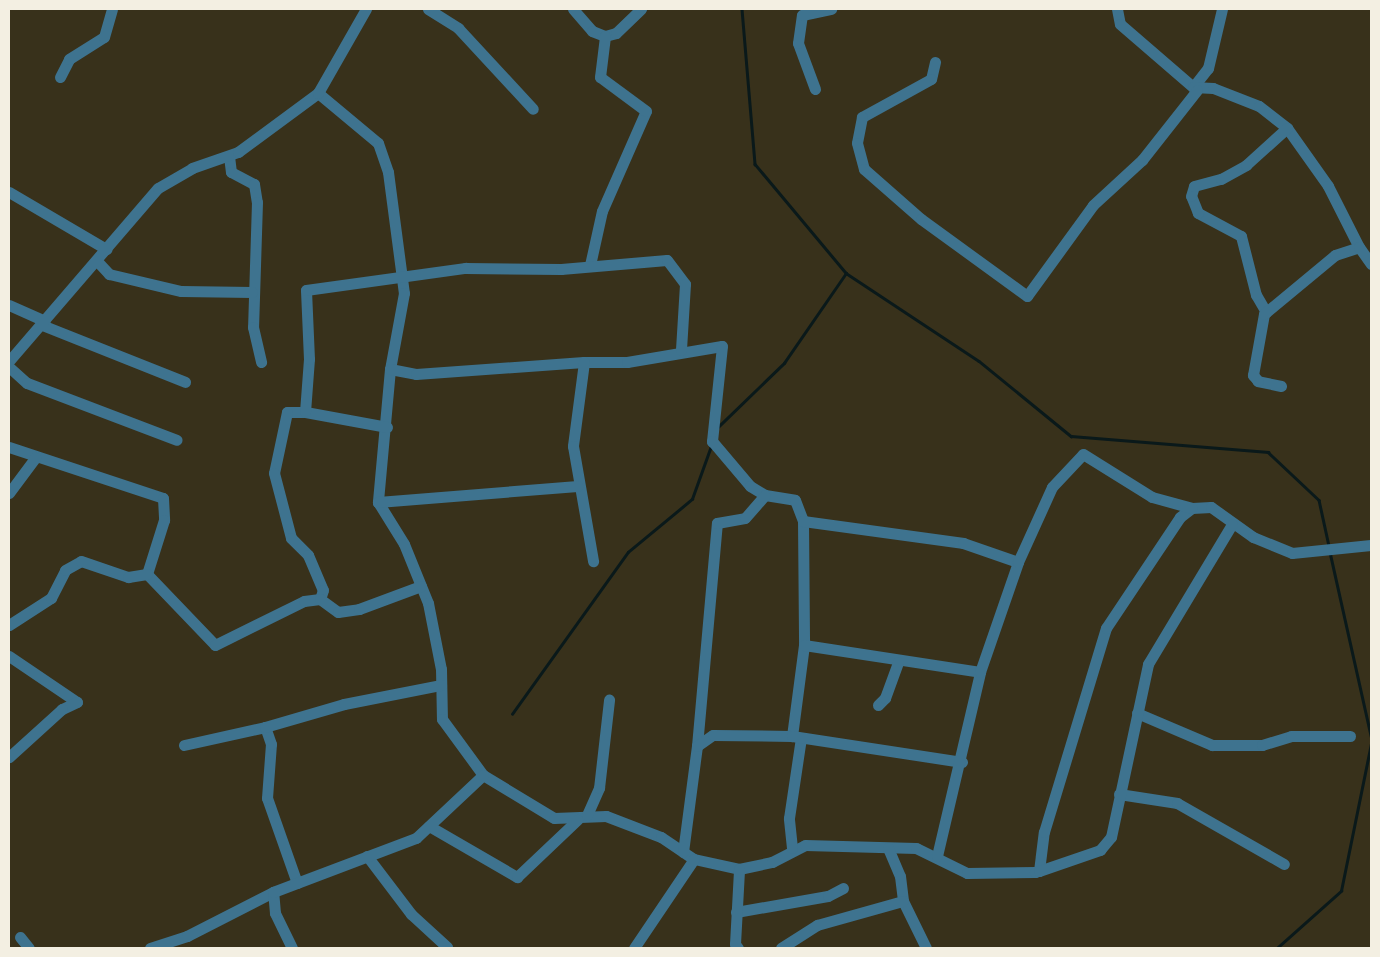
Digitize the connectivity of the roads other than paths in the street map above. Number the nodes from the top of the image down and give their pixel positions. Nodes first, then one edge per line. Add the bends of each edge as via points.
1 (112, 9) edge
2 (366, 9) edge
3 (428, 9) edge
4 (573, 9) edge
5 (641, 9) edge
6 (831, 9) edge
7 (1117, 9) edge
8 (1222, 9) edge
9 (605, 36) junction
10 (935, 62) dead end
11 (60, 77) dead end
12 (1195, 88) junction
13 (815, 89) dead end
14 (318, 93) junction
15 (533, 109) dead end
16 (1287, 128) junction
17 (229, 156) junction
18 (9, 192) edge
19 (1358, 247) junction
20 (106, 249) junction
21 (97, 261) junction
22 (1371, 264) edge
23 (590, 265) junction
24 (404, 275) junction
25 (252, 292) junction
26 (9, 306) edge
27 (1266, 312) junction
28 (44, 323) junction
29 (681, 350) junction
30 (9, 361) edge
31 (261, 362) dead end
32 (584, 362) junction
33 (9, 367) edge
34 (390, 369) junction
35 (185, 382) dead end
36 (1281, 386) dead end
37 (305, 412) junction
38 (387, 427) junction
39 (176, 440) dead end
40 (9, 447) edge
41 (35, 458) junction
42 (577, 486) junction
43 (9, 493) edge
44 (765, 495) junction
45 (378, 502) junction
46 (1192, 508) junction
47 (803, 520) junction
48 (1232, 524) junction
49 (1371, 544) edge
50 (593, 562) dead end
51 (1018, 562) junction
52 (147, 574) junction
53 (422, 586) junction
54 (320, 599) junction
55 (9, 625) edge
56 (804, 645) junction
57 (9, 656) edge
58 (898, 662) junction
59 (980, 672) junction
60 (442, 685) junction
61 (609, 700) dead end
62 (878, 705) dead end
63 (1137, 713) junction
64 (265, 727) junction
65 (1350, 736) dead end
66 (796, 737) junction
67 (184, 745) dead end
68 (697, 746) junction
69 (9, 758) edge
70 (962, 762) junction
71 (483, 774) junction
72 (1119, 794) junction
73 (582, 818) junction
74 (429, 826) junction
75 (792, 848) junction
76 (888, 848) junction
77 (683, 852) junction
78 (367, 856) junction
79 (937, 856) junction
80 (694, 860) junction
81 (1284, 864) dead end
82 (739, 869) junction
83 (1039, 871) junction
84 (297, 883) junction
85 (843, 888) dead end
86 (273, 892) junction
87 (903, 901) junction
88 (736, 912) junction
89 (20, 937) dead end
90 (447, 947) dead end
91 (29, 948) edge
92 (150, 948) edge
93 (292, 948) edge
94 (634, 948) edge
95 (738, 948) edge
96 (781, 948) edge
97 (926, 948) edge

1 - 11 street via 104,37 69,59
2 - 14 street
3 - 15 street via 458,28
4 - 9 street via 592,31
5 - 9 street via 616,34
6 - 13 street via 802,16 798,43
7 - 12 street via 1120,24
8 - 12 street via 1208,68
9 - 23 street via 600,77 646,110 602,211
10 - 12 street via 931,78 862,116 857,143 864,169 921,219 1027,296 1093,205 1142,160
12 - 16 street via 1213,88 1259,106
14 - 17 street
14 - 24 street via 378,143 388,172
16 - 19 street via 1328,186
16 - 27 street via 1246,165 1221,179 1194,186 1191,196 1198,212 1241,236 1256,295
17 - 20 street via 192,168 158,188
17 - 25 street via 231,172 254,184
18 - 20 street
19 - 22 street
19 - 27 street via 1335,255
20 - 21 street
21 - 25 street via 109,274 181,291
21 - 28 street
23 - 24 street via 465,268
23 - 29 street via 671,261 685,284
24 - 34 street
24 - 37 street via 306,290 309,359
25 - 31 street via 252,327
26 - 28 street
27 - 36 street via 1253,375 1258,381
28 - 30 street
28 - 35 street
29 - 32 street via 627,362
29 - 44 street via 722,346 712,440 750,486
32 - 34 street via 416,374
32 - 42 street via 573,446
33 - 39 street via 27,383
34 - 38 street
37 - 38 street
37 - 54 street via 287,412 274,473 291,538 308,555 324,590
38 - 45 street
40 - 41 street
41 - 43 street
41 - 52 street via 163,498 164,520
42 - 45 street
42 - 50 street
44 - 47 street via 795,500
44 - 68 street via 745,518 717,523
45 - 53 street
46 - 48 street via 1211,507
46 - 51 street via 1152,496 1083,454 1052,487
46 - 83 street via 1180,517 1106,628 1044,832
47 - 51 street via 963,543
47 - 56 street
48 - 49 street via 1292,553
48 - 63 street via 1148,664
51 - 59 street
52 - 54 street via 215,645 304,601
52 - 55 street via 128,577 81,561 65,570 51,598
53 - 54 street via 359,610 338,612
53 - 60 street
56 - 58 street
56 - 66 street
57 - 69 street via 77,702 62,709
58 - 59 street
58 - 62 street via 885,698
59 - 70 street
60 - 64 street via 344,704
60 - 71 street via 445,726
61 - 73 street via 599,788
63 - 65 street via 1212,745 1262,745 1290,736
63 - 72 street
64 - 67 street
64 - 84 street via 271,744 267,798
66 - 68 street via 713,736
66 - 70 street
66 - 75 street via 789,818
68 - 77 street
70 - 79 street
71 - 73 street via 554,818
71 - 74 street
72 - 81 street via 1177,803
72 - 83 street via 1111,837 1100,850
73 - 74 street via 516,877
73 - 77 street via 619,820
74 - 78 street via 416,838
75 - 76 street
75 - 82 street via 772,862
76 - 79 street via 916,848
76 - 87 street via 900,876
77 - 80 street
78 - 84 street
78 - 90 street via 410,914
79 - 83 street via 967,873 1010,876
80 - 82 street
80 - 94 street
82 - 88 street
84 - 86 street
85 - 88 street via 828,896
86 - 92 street via 187,936
86 - 93 street via 275,913
87 - 96 street via 817,925
87 - 97 street
88 - 95 street
89 - 91 street

